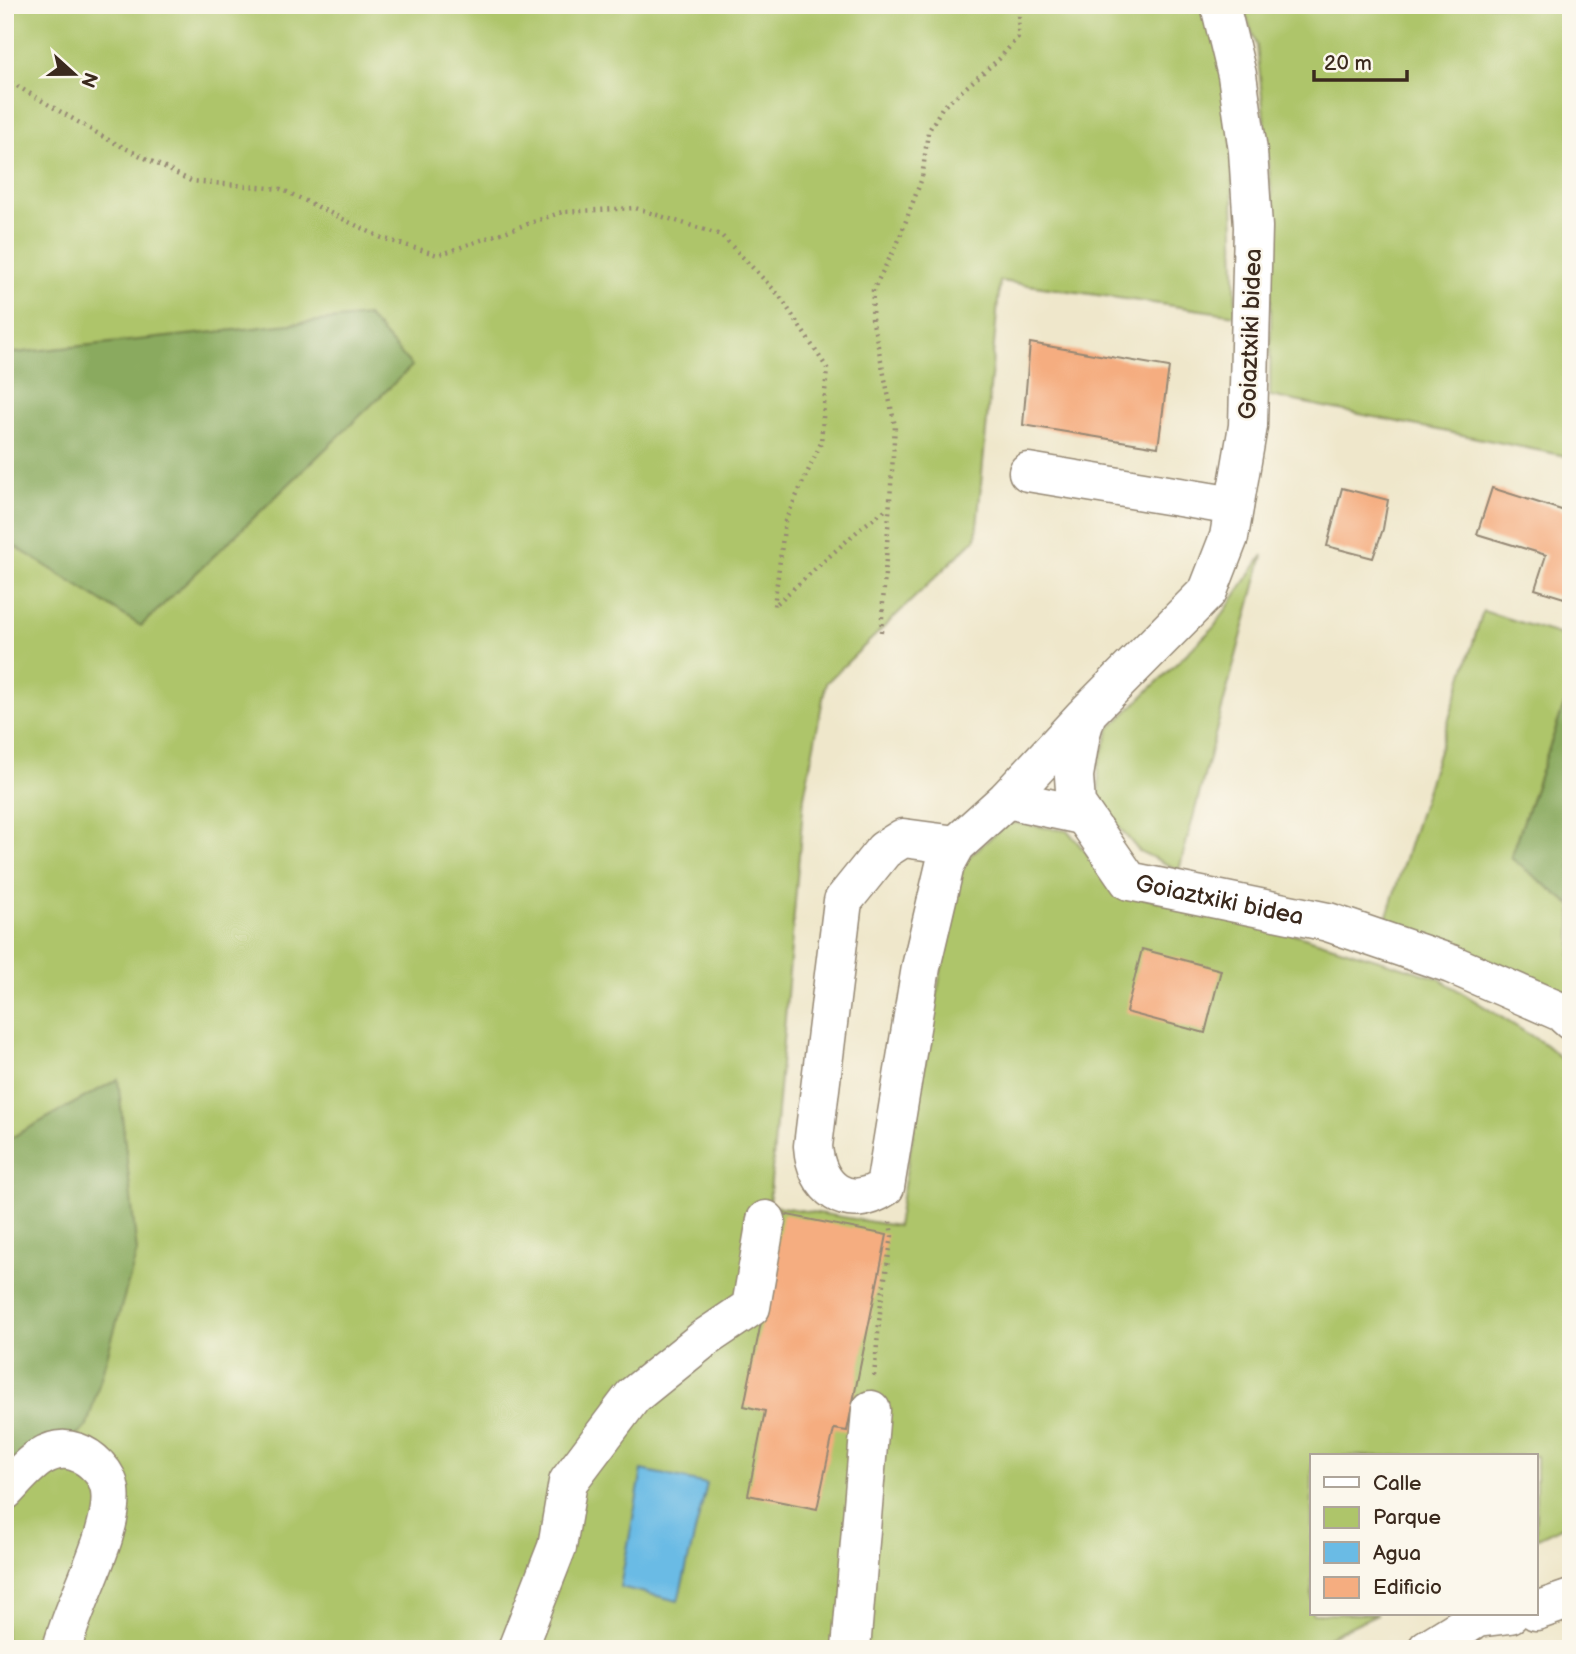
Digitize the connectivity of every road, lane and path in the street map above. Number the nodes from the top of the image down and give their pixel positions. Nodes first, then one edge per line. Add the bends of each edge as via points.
1 (1019, 5) edge
2 (1220, 5) edge
3 (5, 79) edge
4 (1028, 472) dead end
5 (1234, 506) junction
6 (888, 508) junction
7 (881, 632) dead end
8 (1087, 713) junction
9 (1007, 799) junction
10 (1081, 815) junction
11 (956, 845) junction
12 (1571, 1021) edge
13 (885, 1187) junction
14 (766, 1220) dead end
15 (871, 1410) joint
16 (5, 1491) edge
17 (1571, 1599) edge
18 (1538, 1611) edge
19 (1494, 1616) edge
20 (62, 1649) edge
21 (517, 1649) edge
22 (851, 1649) edge
23 (1427, 1649) edge

1 - 6 path via 1018,37 942,108 929,132 922,178 898,242 873,290 872,318 895,426
2 - 5 street, Goiaztxiki bidea via 1242,113 1253,227 1248,426
3 - 6 path via 107,139 191,181 281,189 382,238 438,255 562,212 635,208 721,235 779,295 827,368 821,443 785,521 774,606
4 - 5 street
5 - 8 street, Goiaztxiki bidea via 1229,537 1208,592
6 - 7 path
8 - 9 street
8 - 10 street, Goiaztxiki bidea via 1074,776
9 - 10 street
9 - 11 street
10 - 12 street, Goiaztxiki bidea via 1129,881 1328,922 1451,964 1561,1012
11 - 13 street via 945,865 921,967
11 - 13 street via 903,838 884,850 843,901 814,1163 843,1198 874,1194
13 - 15 path via 892,1236
14 - 21 street via 751,1307 633,1396 568,1482 557,1547
15 - 22 street
16 - 20 street via 39,1457 58,1449 87,1457 110,1486 111,1503 101,1540
17 - 18 street
19 - 23 street via 1477,1618

